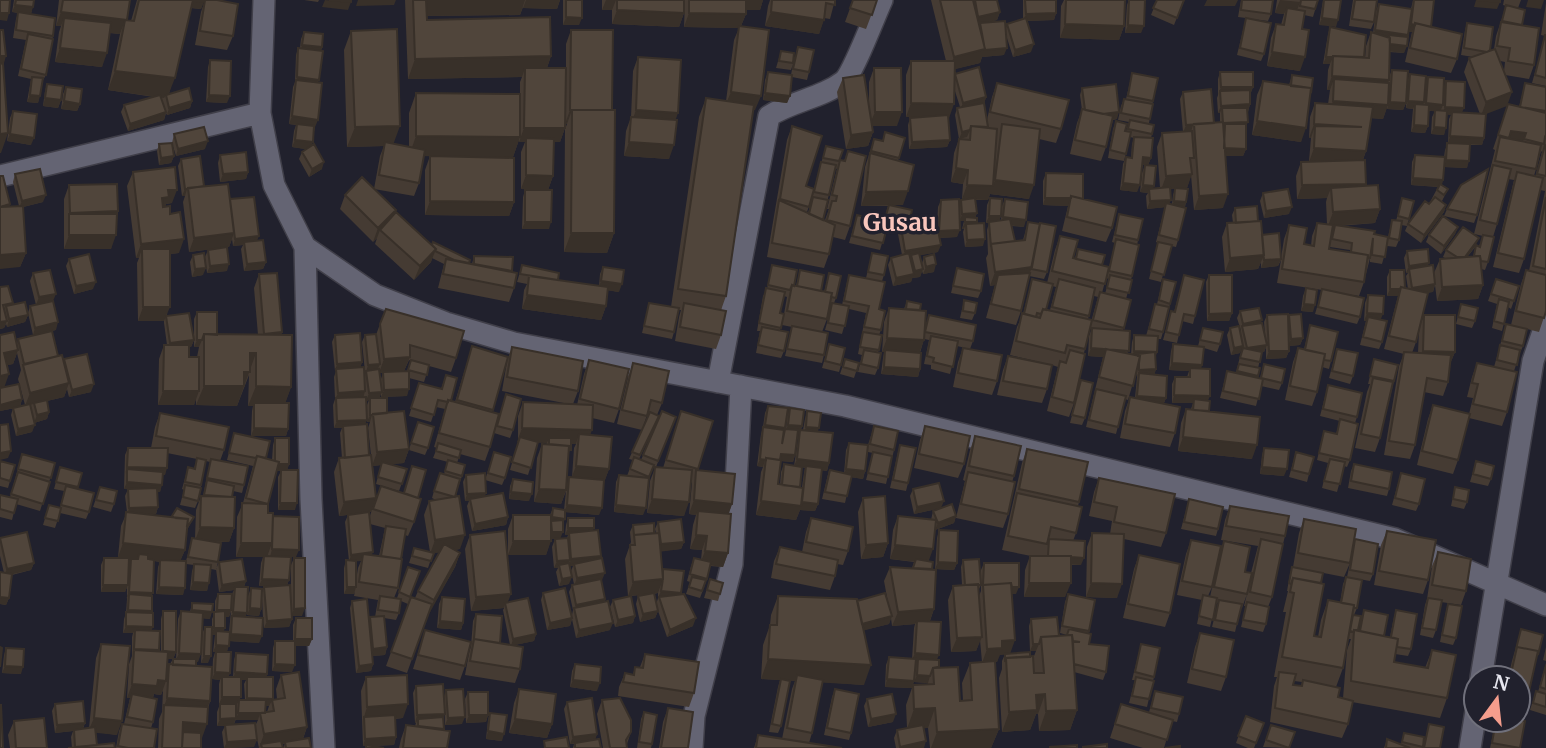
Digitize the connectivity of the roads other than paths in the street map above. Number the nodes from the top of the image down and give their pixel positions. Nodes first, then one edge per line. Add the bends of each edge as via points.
1 (264, 0) edge
2 (881, 0) edge
3 (260, 113) junction
4 (0, 176) edge
5 (305, 247) junction
6 (1546, 323) edge
7 (1539, 363) edge
8 (718, 382) junction
9 (741, 386) junction
10 (1497, 581) junction
11 (1546, 605) edge
12 (1483, 664) edge
13 (324, 748) edge
14 (692, 748) edge

1 - 3 street
2 - 8 street via 846,80 769,116
3 - 4 street
3 - 5 street via 274,185
5 - 8 street via 375,295 446,323 514,344
5 - 13 street via 311,499
6 - 7 street
7 - 10 street
8 - 9 street
9 - 10 street via 936,427 1395,539
9 - 14 street via 733,564 694,716
10 - 11 street
10 - 12 street

